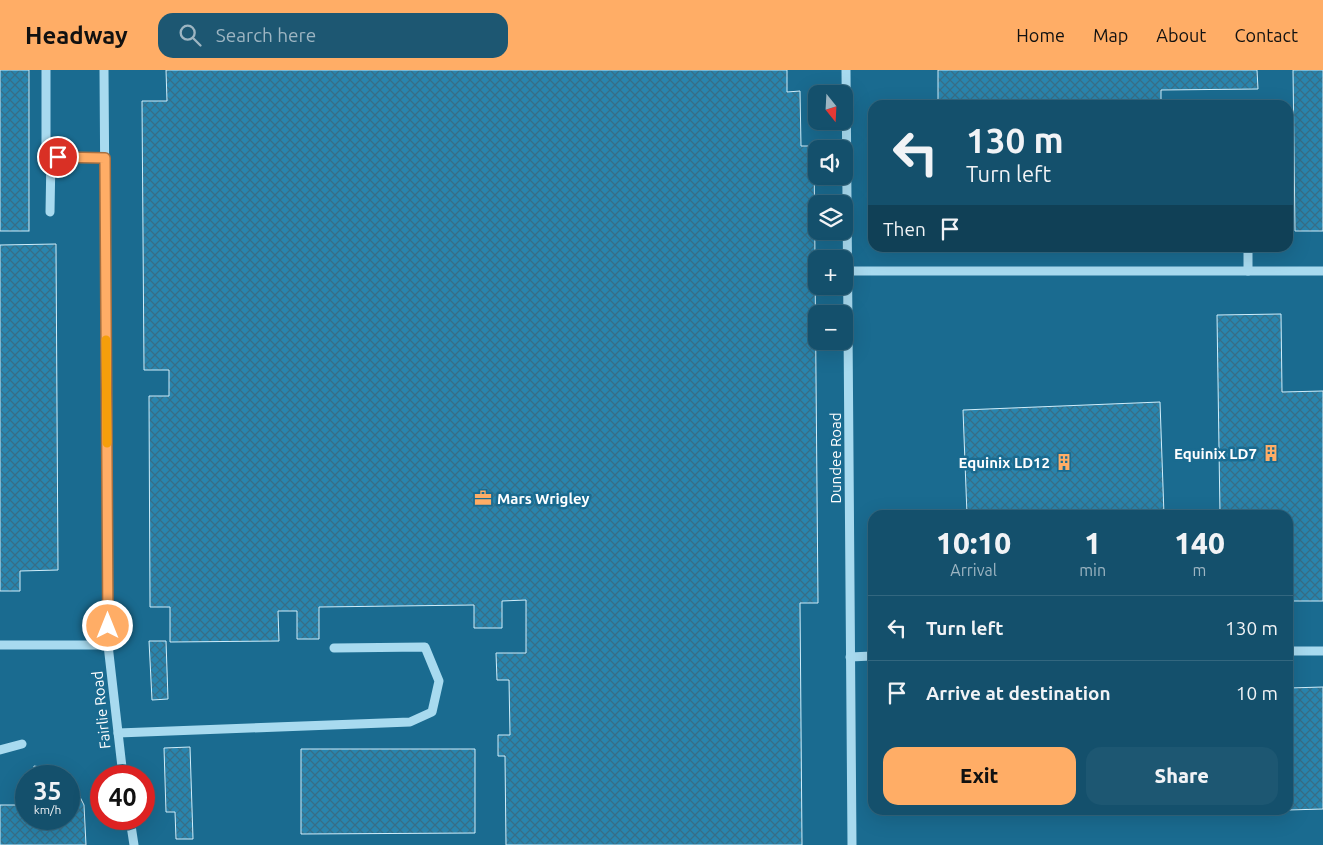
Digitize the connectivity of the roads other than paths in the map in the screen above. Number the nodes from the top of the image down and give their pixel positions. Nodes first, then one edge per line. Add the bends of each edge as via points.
1 (46, 70) edge
2 (104, 70) edge
3 (846, 70) edge
4 (51, 156) junction
5 (105, 158) junction
6 (50, 212) dead end
7 (847, 250) edge
8 (1248, 252) edge
9 (853, 271) edge
10 (1248, 271) junction
11 (1323, 271) edge
12 (847, 295) edge
13 (0, 645) edge
14 (108, 645) junction
15 (334, 648) dead end
16 (1293, 651) edge
17 (1323, 651) edge
18 (868, 656) edge
19 (850, 657) junction
20 (118, 733) junction
21 (22, 744) dead end
22 (0, 750) edge
23 (122, 765) edge
24 (132, 830) edge
25 (134, 845) edge
26 (852, 845) edge

1 - 4 street via 46,149
2 - 5 street, Fairlie Road
3 - 7 street, Dundee Road
4 - 5 street
4 - 6 street
5 - 14 street, Fairlie Road
8 - 10 street
9 - 10 street
10 - 11 street
12 - 19 street, Dundee Road
13 - 14 street
14 - 20 street, Fairlie Road
15 - 20 street via 425,647 439,681 432,712 410,722
16 - 17 street
18 - 19 street
19 - 26 street, Dundee Road
20 - 23 street, Fairlie Road
21 - 22 street
24 - 25 street

